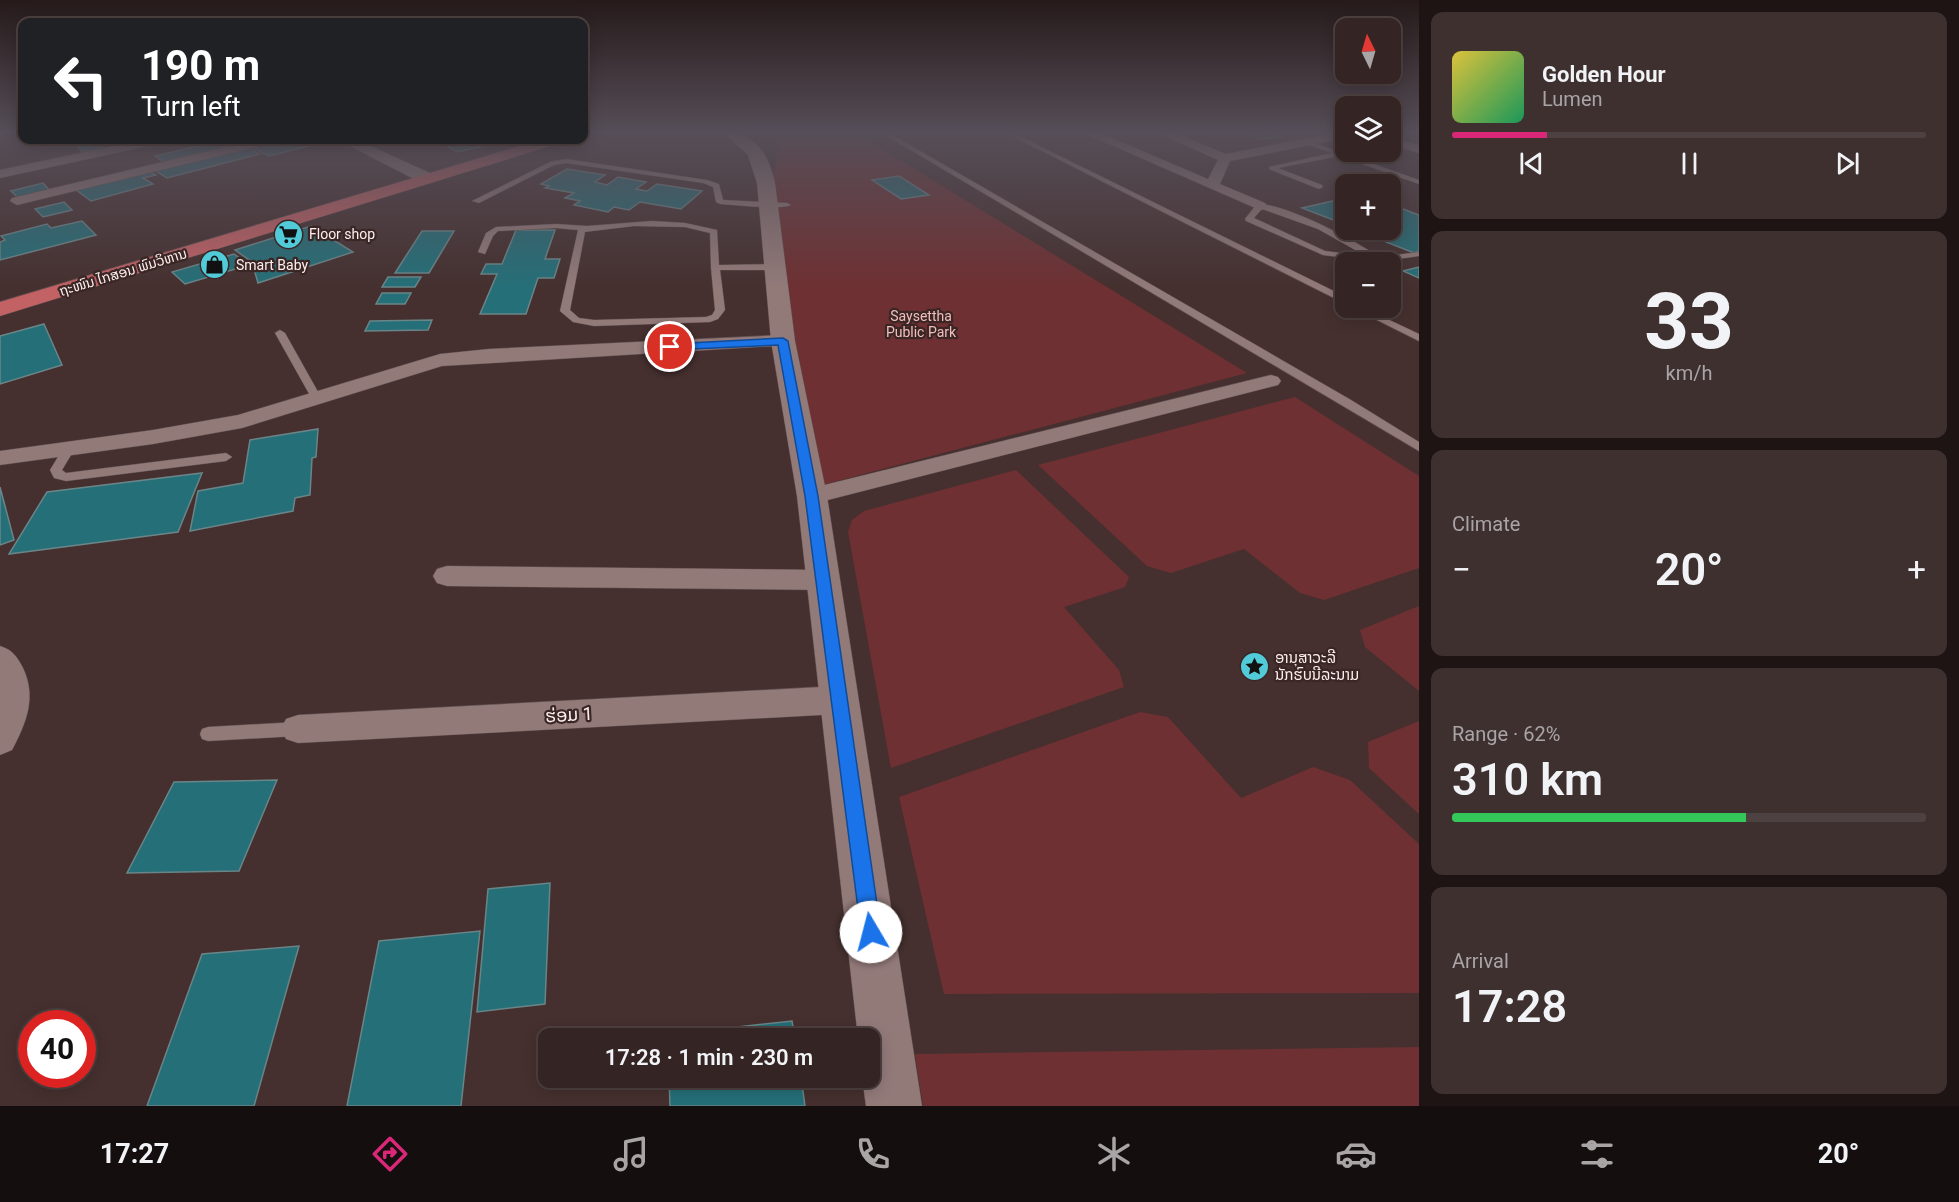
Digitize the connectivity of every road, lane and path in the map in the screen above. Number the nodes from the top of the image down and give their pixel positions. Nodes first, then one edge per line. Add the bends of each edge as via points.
1 (772, 184) edge
2 (56, 185) edge
3 (81, 185) edge
4 (398, 185) edge
5 (408, 185) edge
6 (509, 185) edge
7 (713, 185) edge
8 (770, 185) edge
9 (973, 185) edge
10 (1113, 185) edge
11 (1209, 185) edge
12 (1313, 185) edge
13 (1212, 186) joint
14 (1319, 187) dead end
15 (63, 189) junction
16 (17, 201) dead end
17 (476, 201) dead end
18 (1260, 206) junction
19 (587, 228) junction
20 (482, 252) dead end
21 (1367, 252) edge
22 (1419, 254) edge
23 (1335, 255) edge
24 (1401, 257) edge
25 (775, 267) junction
26 (715, 268) junction
27 (1335, 296) edge
28 (0, 303) edge
29 (0, 309) edge
30 (1378, 318) edge
31 (280, 333) dead end
32 (1419, 338) edge
33 (783, 341) junction
34 (1298, 375) junction
35 (1270, 381) joint
36 (317, 399) junction
37 (1419, 447) edge
38 (68, 450) junction
39 (0, 458) edge
40 (226, 458) dead end
41 (812, 496) junction
42 (447, 576) dead end
43 (823, 580) junction
44 (0, 658) edge
45 (839, 700) junction
46 (298, 729) joint
47 (208, 734) dead end
48 (0, 740) edge
49 (894, 1106) edge

1 - 25 street
2 - 15 street
3 - 15 street
4 - 28 highway, ຖະໜົນ ໄກສອນ ພົມວິຫານ
5 - 29 highway, ຖະໜົນ ໄກສອນ ພົມວິຫານ
6 - 17 lane
7 - 8 lane via 720,202
9 - 34 lane
10 - 27 lane
11 - 13 street
12 - 14 lane
13 - 18 street
15 - 16 street
18 - 21 lane
18 - 23 lane via 1250,219 1323,253
19 - 20 lane via 496,229
19 - 26 lane via 680,224 701,227 714,232
19 - 26 lane via 581,231 565,311 576,320 698,321 715,317 720,310
22 - 24 lane
25 - 26 lane
25 - 33 street
30 - 32 lane
31 - 36 lane
33 - 36 street via 452,359 417,366
33 - 41 street
34 - 35 lane
34 - 37 lane
35 - 41 street
36 - 38 street via 242,422
38 - 39 street
38 - 40 lane via 56,470 66,477
41 - 43 street
42 - 43 street
43 - 45 street
44 - 48 street via 10,670 16,703
45 - 46 street, ຮ່ອມ 1
45 - 49 street
46 - 47 lane

